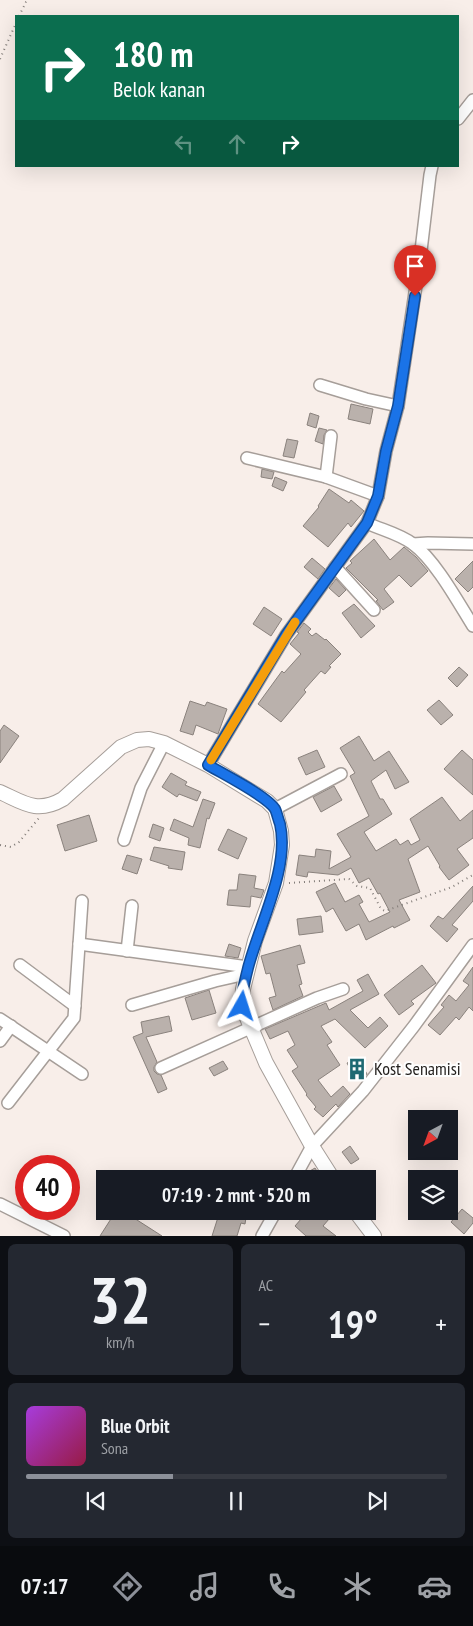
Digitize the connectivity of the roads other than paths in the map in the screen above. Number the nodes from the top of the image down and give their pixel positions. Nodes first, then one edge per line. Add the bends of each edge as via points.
1 (473, 100) edge
2 (459, 118) edge
3 (432, 167) edge
4 (320, 385) dead end
5 (398, 406) junction
6 (330, 436) dead end
7 (247, 458) dead end
8 (326, 477) junction
9 (378, 496) junction
10 (367, 523) junction
11 (413, 544) junction
12 (473, 544) edge
13 (335, 567) junction
14 (374, 610) dead end
15 (473, 626) edge
16 (164, 743) junction
17 (208, 765) junction
18 (341, 774) dead end
19 (0, 792) edge
20 (275, 809) junction
21 (124, 840) dead end
22 (82, 901) dead end
23 (132, 906) dead end
24 (79, 944) junction
25 (473, 945) edge
26 (127, 950) junction
27 (20, 965) dead end
28 (247, 970) junction
29 (343, 989) dead end
30 (132, 1005) dead end
31 (75, 1006) junction
32 (0, 1019) edge
33 (11, 1026) junction
34 (250, 1028) junction
35 (0, 1041) edge
36 (47, 1051) junction
37 (161, 1068) dead end
38 (82, 1074) dead end
39 (8, 1103) dead end
40 (312, 1146) junction
41 (299, 1170) edge
42 (327, 1170) edge
43 (0, 1204) edge
44 (271, 1220) edge
45 (362, 1220) edge
46 (64, 1236) edge
47 (262, 1236) edge
48 (374, 1236) edge

1 - 2 street
3 - 5 street
4 - 5 street
5 - 9 street
6 - 8 street
7 - 8 street
8 - 9 street
9 - 10 street
10 - 11 street
10 - 13 street
11 - 12 street
11 - 15 street via 447,584
13 - 14 street
13 - 17 street via 286,635
16 - 17 street
16 - 19 street via 137,740 121,747 63,799 45,807 30,805
16 - 21 street via 141,788
17 - 20 street
18 - 20 street
20 - 28 street via 282,845 276,883
22 - 24 street
23 - 26 street
24 - 26 street
24 - 31 street
25 - 40 street via 368,1084
26 - 28 street
27 - 31 street
28 - 30 street
28 - 34 street via 242,1006
29 - 34 street
31 - 36 street via 74,1018
32 - 33 street
33 - 35 street
33 - 36 street
34 - 37 street
34 - 40 street
36 - 38 street
36 - 39 street
40 - 41 street
40 - 42 street
43 - 46 street
44 - 47 street
45 - 48 street

